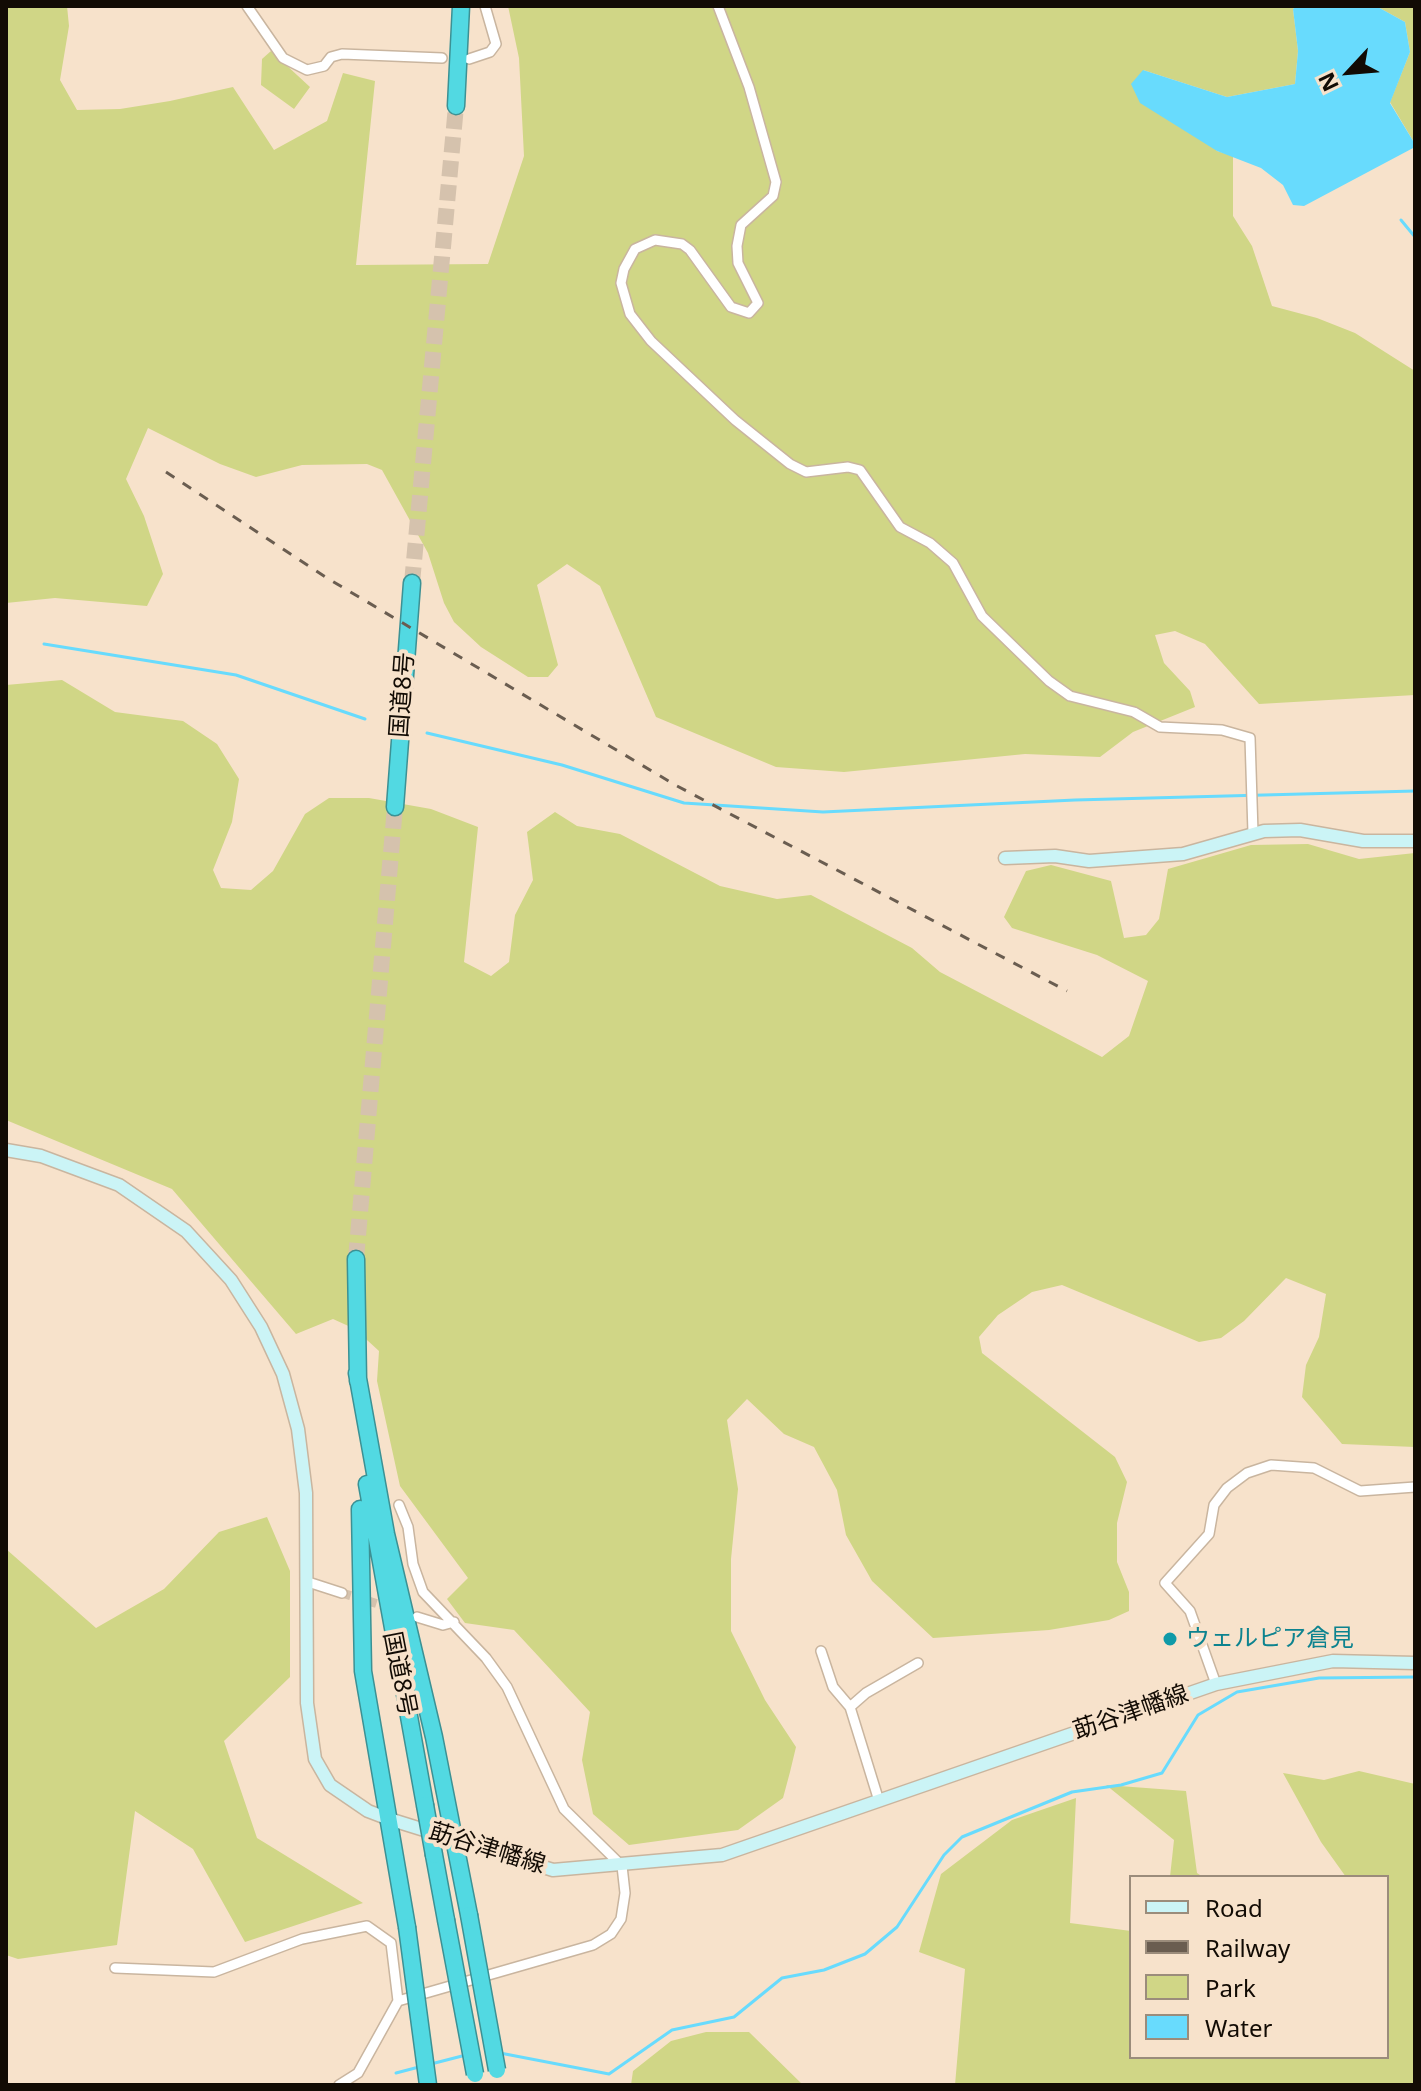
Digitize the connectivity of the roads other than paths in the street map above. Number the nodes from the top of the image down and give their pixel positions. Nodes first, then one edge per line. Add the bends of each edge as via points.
1 (247, 6) edge
2 (461, 6) edge
3 (485, 6) edge
4 (718, 6) edge
5 (442, 58) dead end
6 (469, 59) dead end
7 (456, 106) tunnel mouth
8 (412, 583) tunnel mouth
9 (395, 807) tunnel mouth
10 (1253, 833) junction
11 (1415, 841) edge
12 (1005, 858) dead end
13 (6, 1150) edge
14 (356, 1259) tunnel mouth
15 (357, 1373) junction
16 (366, 1474) junction
17 (1415, 1487) edge
18 (399, 1505) dead end
19 (308, 1582) junction
20 (342, 1593) tunnel mouth
21 (417, 1617) dead end
22 (454, 1622) junction
23 (821, 1651) dead end
24 (918, 1663) dead end
25 (1415, 1663) edge
26 (1216, 1684) junction
27 (850, 1707) junction
28 (879, 1801) junction
29 (389, 1819) junction
30 (457, 1841) junction
31 (622, 1866) junction
32 (115, 1968) dead end
33 (398, 2001) junction
34 (497, 2077) edge
35 (476, 2079) edge
36 (339, 2085) edge
37 (428, 2085) edge

1 - 5 street via 283,58 307,70 342,54
2 - 7 highway
3 - 6 street via 496,44 490,52
4 - 10 street via 749,87 776,182 773,196 741,225 737,246 738,263 758,303 749,313 731,307 690,250 655,240 635,249 624,269 621,283 630,314 724,410 790,464 806,472 860,470 900,527 953,563 982,616 1070,696 1134,712 1160,727 1222,730 1250,738
8 - 9 highway, 国道8号
10 - 11 main road via 1300,830 1363,841
10 - 12 main road via 1183,854 1089,861
13 - 19 main road, 莇谷津幡線 via 41,1156 119,1185 186,1231 231,1280 283,1374 298,1429
14 - 15 highway, 国道8号
15 - 16 highway, 国道8号
15 - 30 highway via 386,1534
16 - 29 highway via 359,1492 363,1671
16 - 35 highway, 国道8号, bridge via 379,1568
17 - 26 street via 1360,1491 1314,1468 1271,1465 1247,1473 1227,1488 1214,1505 1209,1534 1165,1583 1190,1611
18 - 22 street via 423,1592
19 - 20 street
19 - 29 main road, 莇谷津幡線 via 307,1703 315,1759 330,1785
21 - 22 street via 443,1625
22 - 31 street via 507,1687 564,1809
23 - 27 street via 833,1687
24 - 27 street
25 - 26 main road, 莇谷津幡線 via 1333,1661
26 - 28 main road, 莇谷津幡線
27 - 28 street
28 - 31 main road, 莇谷津幡線 via 722,1855
29 - 30 main road, 莇谷津幡線
29 - 37 highway, bridge
30 - 31 main road, 莇谷津幡線 via 553,1870
30 - 34 highway, bridge
31 - 33 street via 621,1919 611,1934 593,1945
32 - 33 street via 214,1972 302,1939 367,1926 391,1943
33 - 36 street via 358,2073

